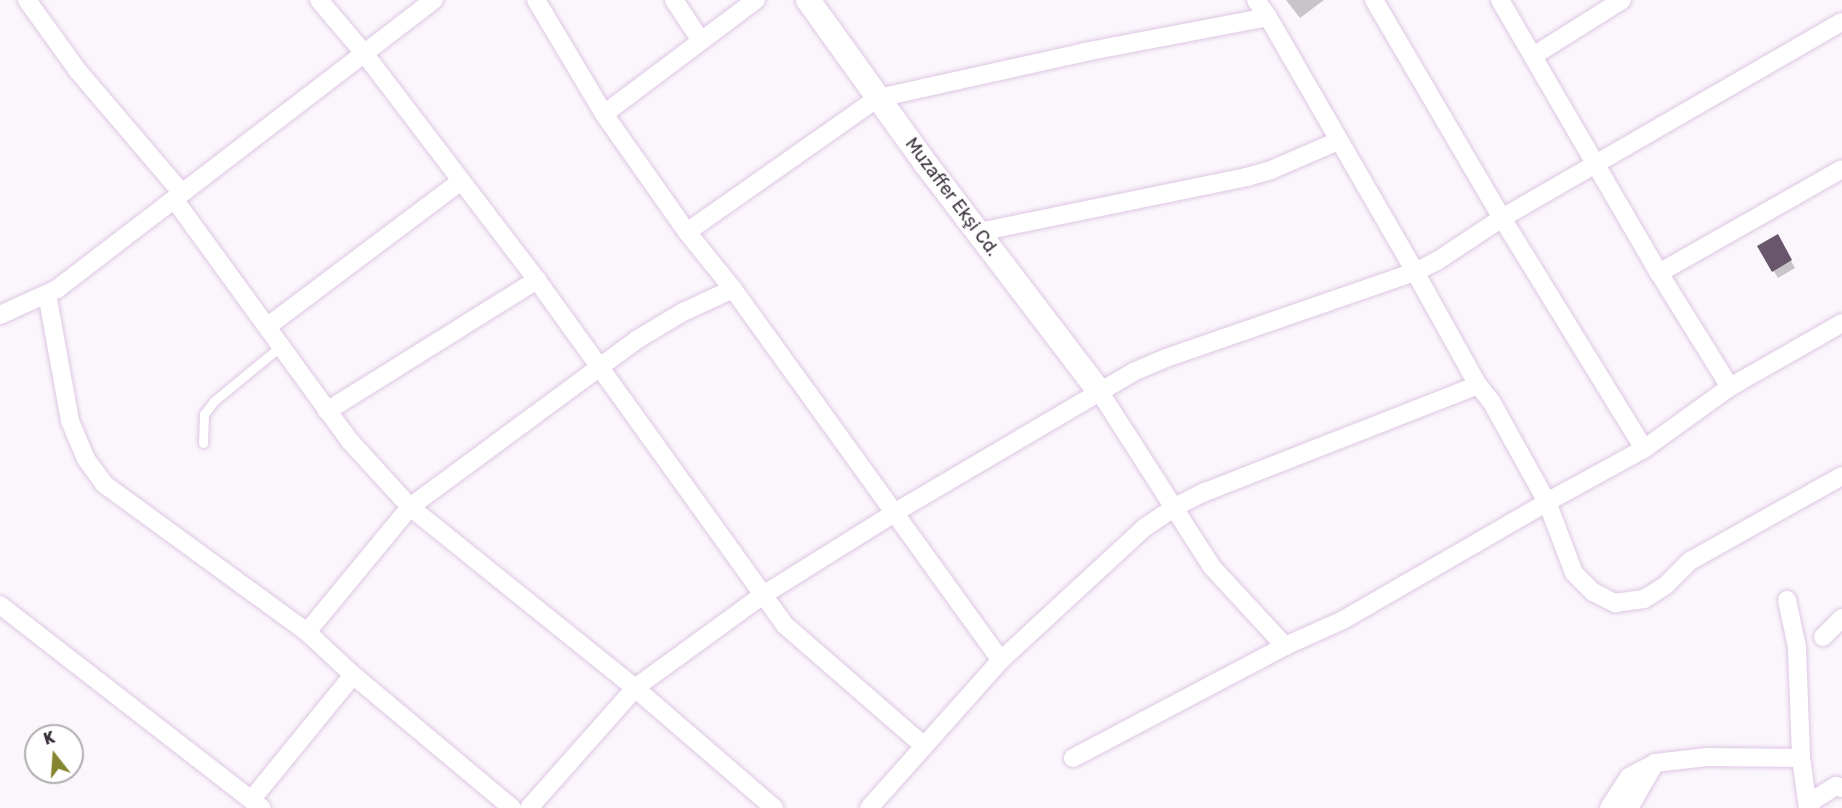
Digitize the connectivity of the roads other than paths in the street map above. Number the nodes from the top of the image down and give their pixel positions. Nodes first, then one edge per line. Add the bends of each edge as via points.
1 (27, 0) edge
2 (319, 0) edge
3 (434, 0) edge
4 (536, 0) edge
5 (674, 0) edge
6 (756, 0) edge
7 (808, 0) edge
8 (1256, 0) edge
9 (1374, 0) edge
10 (1500, 0) edge
11 (1622, 0) edge
12 (1268, 17) junction
13 (1842, 22) edge
14 (701, 41) junction
15 (364, 53) junction
16 (1533, 56) junction
17 (878, 98) junction
18 (604, 114) junction
19 (1338, 141) junction
20 (1596, 163) junction
21 (1842, 169) edge
22 (461, 180) junction
23 (178, 196) junction
24 (1502, 218) junction
25 (687, 232) junction
26 (979, 232) junction
27 (1415, 272) junction
28 (1659, 273) junction
29 (537, 280) junction
30 (732, 289) junction
31 (47, 294) junction
32 (0, 315) edge
33 (1842, 323) edge
34 (268, 326) junction
35 (280, 346) junction
36 (599, 368) junction
37 (1478, 385) junction
38 (1730, 387) junction
39 (1099, 391) junction
40 (327, 411) junction
41 (203, 443) dead end
42 (1644, 449) junction
43 (1842, 476) edge
44 (1546, 502) junction
45 (410, 507) junction
46 (1175, 507) junction
47 (894, 513) junction
48 (763, 595) junction
49 (1787, 600) dead end
50 (0, 605) edge
51 (1842, 618) edge
52 (308, 632) junction
53 (1823, 637) dead end
54 (1285, 646) junction
55 (1001, 660) junction
56 (352, 675) junction
57 (635, 688) junction
58 (923, 745) junction
59 (1073, 758) dead end
60 (1802, 758) junction
61 (1655, 763) junction
62 (1842, 788) edge
63 (257, 803) edge
64 (512, 808) edge
65 (529, 808) edge
66 (774, 808) edge
67 (869, 808) edge
68 (1610, 808) edge
69 (1629, 808) edge
70 (1808, 808) edge

1 - 23 street
2 - 15 street
3 - 15 street
4 - 18 street
5 - 14 street
6 - 14 street
7 - 17 street, Muzaffer Ekşi Cd.
8 - 12 street
9 - 24 street
10 - 16 street
11 - 16 street
12 - 17 street
12 - 19 street
13 - 20 street
14 - 18 street
15 - 22 street
15 - 23 street
16 - 20 street
17 - 25 street
17 - 26 street, Muzaffer Ekşi Cd.
18 - 25 street
19 - 26 street via 1247,177
19 - 27 street
20 - 24 street
20 - 28 street
21 - 28 street
22 - 29 street
22 - 34 street
23 - 31 street
23 - 34 street
24 - 27 street
24 - 42 street
25 - 30 street
26 - 39 street, Muzaffer Ekşi Cd.
27 - 37 street
27 - 39 street via 1166,358
28 - 38 street
29 - 36 street
29 - 40 street
30 - 36 street via 659,326
30 - 47 street
31 - 32 street
31 - 52 street via 70,421 86,459 105,484
33 - 38 street
34 - 35 street
35 - 40 street
35 - 41 lane via 213,401 204,414
36 - 45 street
36 - 48 street
37 - 44 street via 1491,401
37 - 46 street
38 - 42 street
39 - 46 street
39 - 47 street
40 - 45 street via 376,473
42 - 44 street
43 - 44 street via 1690,561 1666,585 1644,599 1615,603 1593,592 1574,573
44 - 54 street via 1343,620
45 - 52 street
45 - 57 street
46 - 54 street via 1212,567
46 - 55 street via 1144,528
47 - 48 street
47 - 55 street
48 - 57 street
48 - 58 street via 786,626
49 - 60 street via 1797,646
50 - 63 street
51 - 53 street
52 - 56 street
54 - 59 street
55 - 58 street
56 - 63 street
56 - 64 street
57 - 65 street
57 - 66 street
58 - 67 street
60 - 61 street via 1707,757
60 - 70 street
61 - 68 street via 1629,777
61 - 69 street
62 - 70 street via 1836,786

